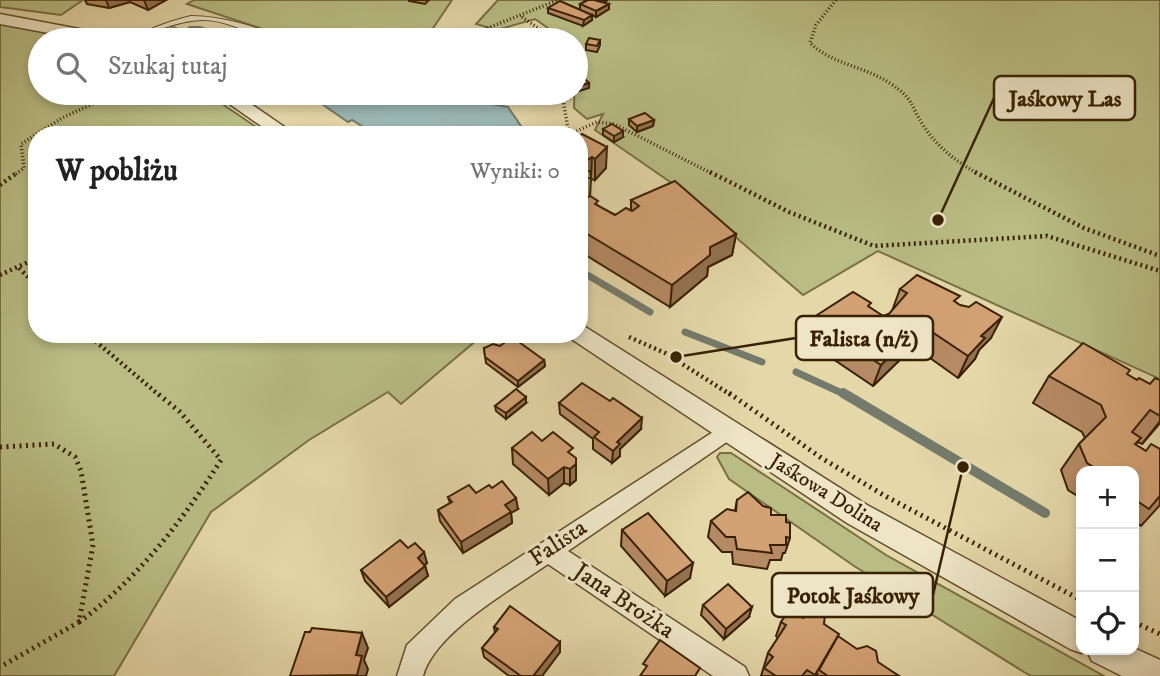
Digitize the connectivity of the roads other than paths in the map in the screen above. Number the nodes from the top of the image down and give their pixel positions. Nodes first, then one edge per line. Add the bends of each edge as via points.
1 (0, 19) edge
2 (48, 28) edge
3 (160, 28) edge
4 (246, 28) edge
5 (241, 105) edge
6 (273, 126) edge
7 (588, 338) edge
8 (727, 431) junction
9 (547, 550) junction
10 (1076, 635) edge
11 (1113, 655) edge
12 (410, 676) edge
13 (736, 676) edge
14 (1157, 676) edge

1 - 2 street
3 - 4 lane via 196,16
5 - 6 street
7 - 8 street, Jaśkowa Dolina
8 - 9 street, Falista
8 - 10 street, Jaśkowa Dolina via 857,514
9 - 12 street, Falista via 464,607 416,654
9 - 13 street, Jana Brożka
11 - 14 street

